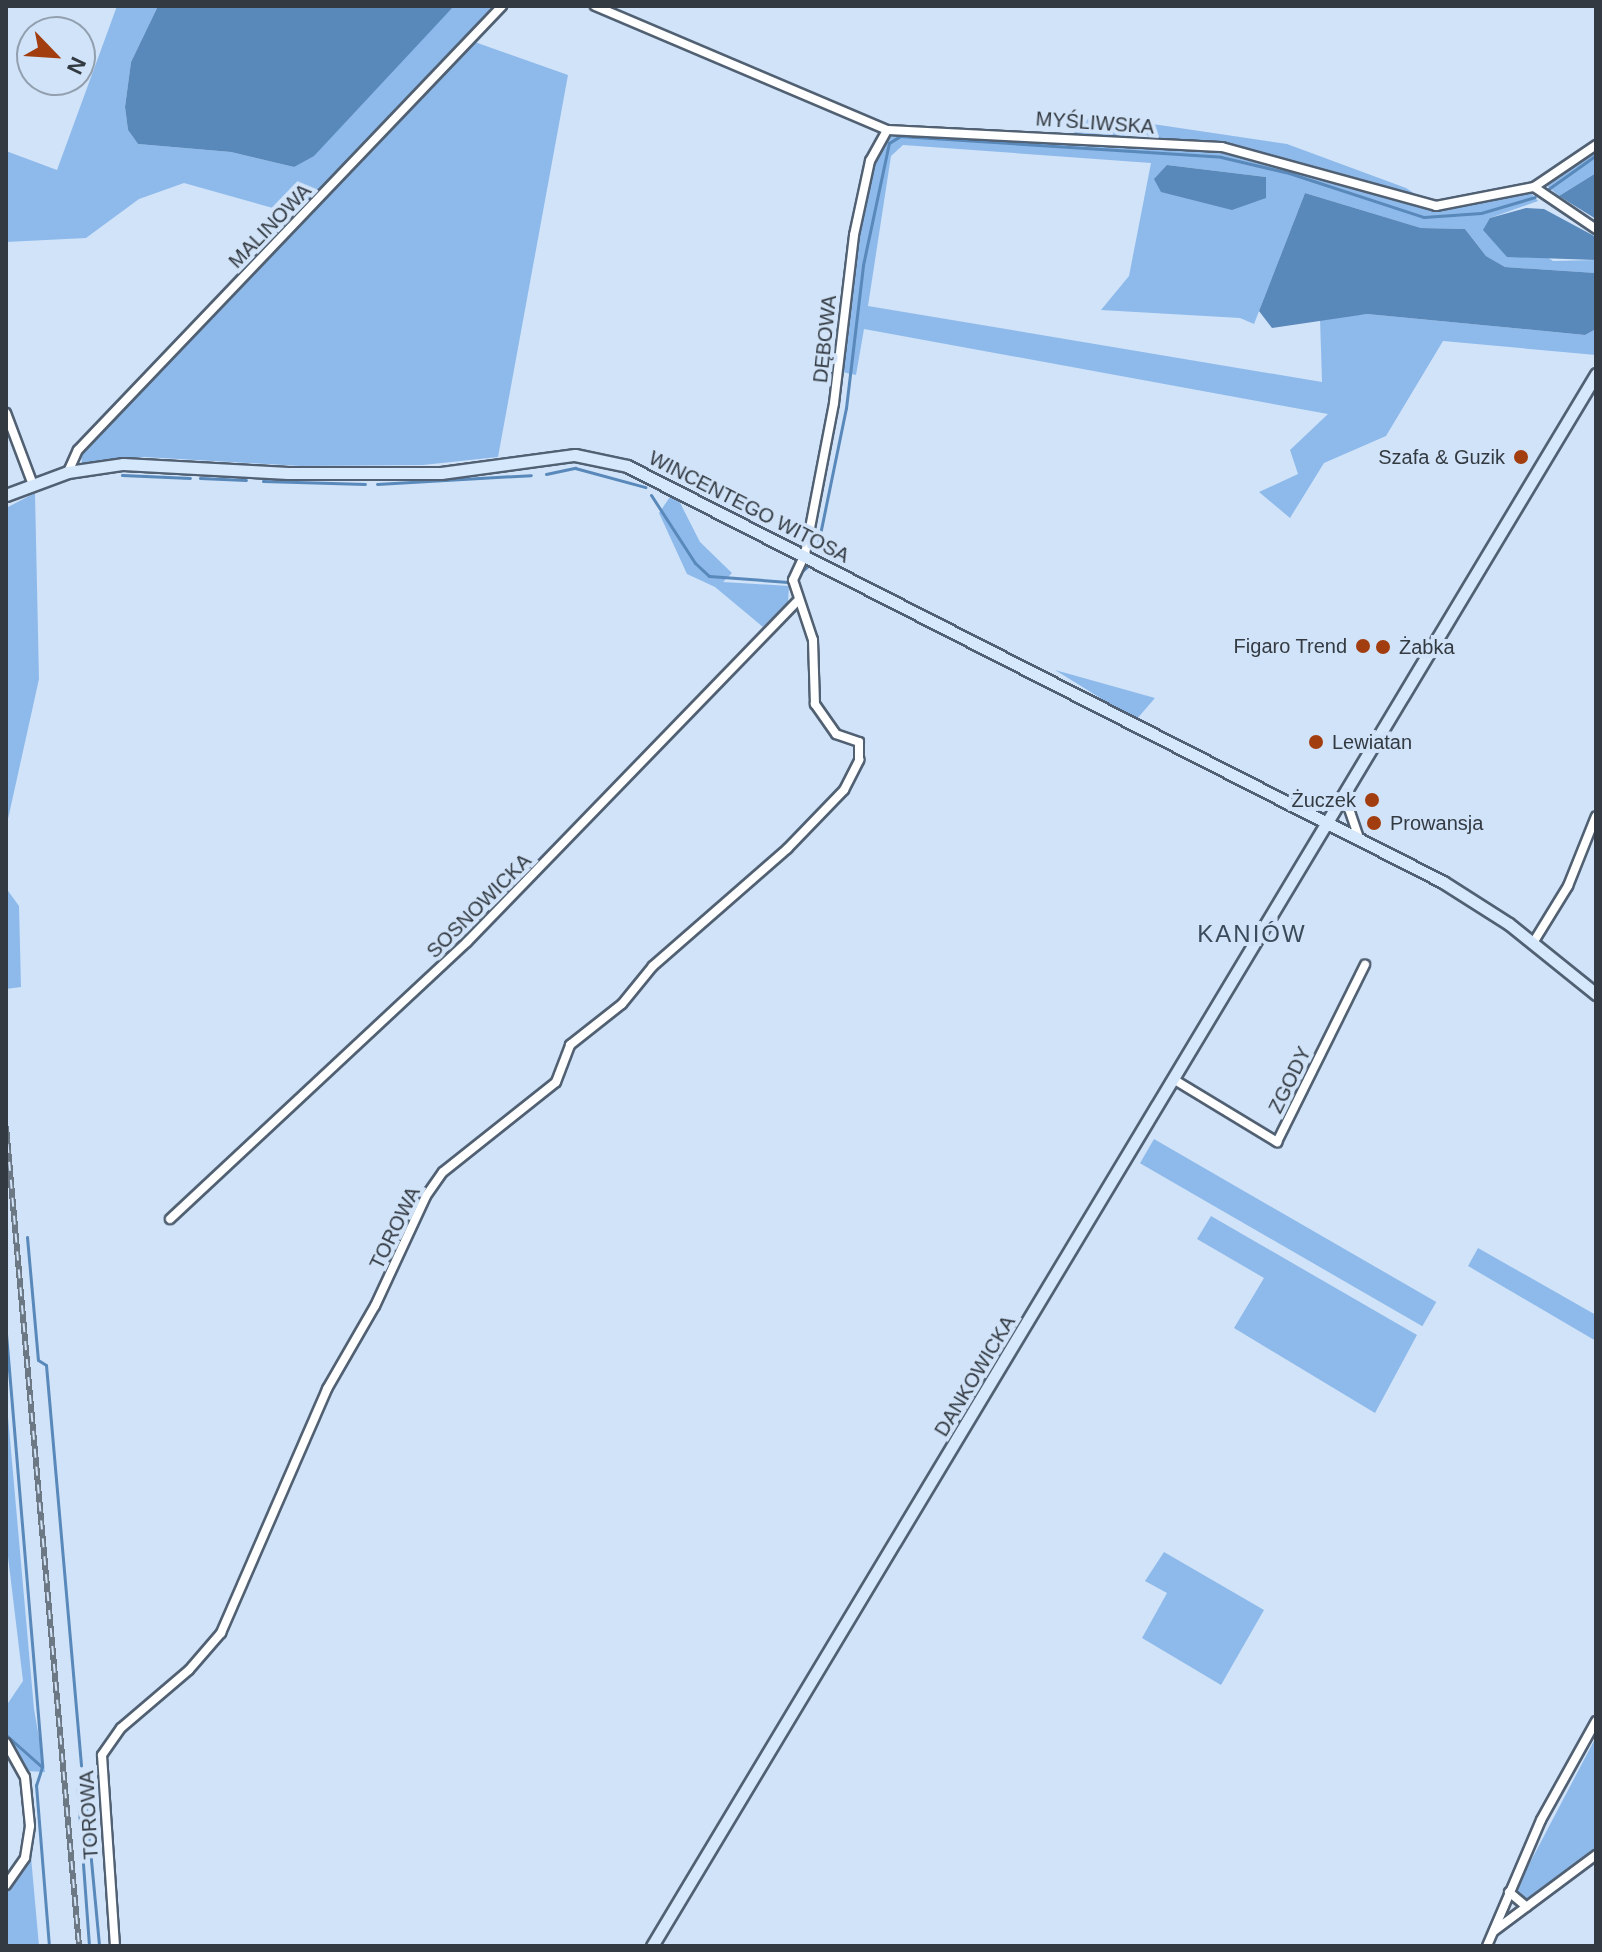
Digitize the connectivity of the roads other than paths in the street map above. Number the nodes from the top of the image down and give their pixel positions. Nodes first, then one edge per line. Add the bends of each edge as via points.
1 (502, 6) edge
2 (595, 6) edge
3 (887, 130) junction
4 (1596, 145) edge
5 (1534, 187) junction
6 (1596, 229) edge
7 (1596, 374) edge
8 (6, 413) edge
9 (68, 472) junction
10 (32, 482) junction
11 (6, 495) edge
12 (805, 554) junction
13 (797, 602) junction
14 (1345, 797) junction
15 (1596, 816) edge
16 (1329, 825) junction
17 (1361, 841) junction
18 (1533, 943) junction
19 (1365, 965) dead end
20 (1596, 994) edge
21 (1173, 1079) junction
22 (170, 1219) dead end
23 (1596, 1721) edge
24 (6, 1743) edge
25 (1596, 1855) edge
26 (6, 1885) edge
27 (1509, 1892) junction
28 (1527, 1907) junction
29 (1492, 1933) junction
30 (115, 1946) edge
31 (652, 1946) edge
32 (1487, 1946) edge

1 - 9 street, MALINOWA via 78,450
2 - 3 street, MYŚLIWSKA
3 - 5 street, MYŚLIWSKA via 1222,147 1436,206
3 - 12 street, DĘBOWA via 870,161 854,235 834,403
4 - 5 street, MYŚLIWSKA
5 - 6 street
7 - 14 street, DANKOWICKA
8 - 10 street
9 - 10 street, WINCENTEGO WITOSA
9 - 12 street, WINCENTEGO WITOSA via 123,464 288,473 441,473 575,455 627,466
10 - 11 street, WINCENTEGO WITOSA
12 - 13 street, TOROWA via 793,580
12 - 16 street, WINCENTEGO WITOSA
13 - 22 street, SOSNOWICKA via 467,942
13 - 30 street, TOROWA via 813,640 815,704 836,734 859,742 859,760 844,790 787,849 653,966 622,1004 570,1045 556,1082 443,1172 426,1196 375,1306 327,1389 221,1633 189,1670 121,1728 102,1755
14 - 16 street, DANKOWICKA
14 - 17 street
15 - 18 street via 1568,886
16 - 17 street, WINCENTEGO WITOSA
16 - 21 street, DANKOWICKA
17 - 18 street, WINCENTEGO WITOSA via 1469,897
18 - 20 street, WINCENTEGO WITOSA
19 - 21 street, ZGODY via 1277,1142
21 - 31 street, DANKOWICKA
23 - 27 street via 1541,1820
24 - 26 street via 25,1777 30,1826 25,1858
25 - 28 street
27 - 28 street
27 - 29 street
28 - 29 street
29 - 32 street

